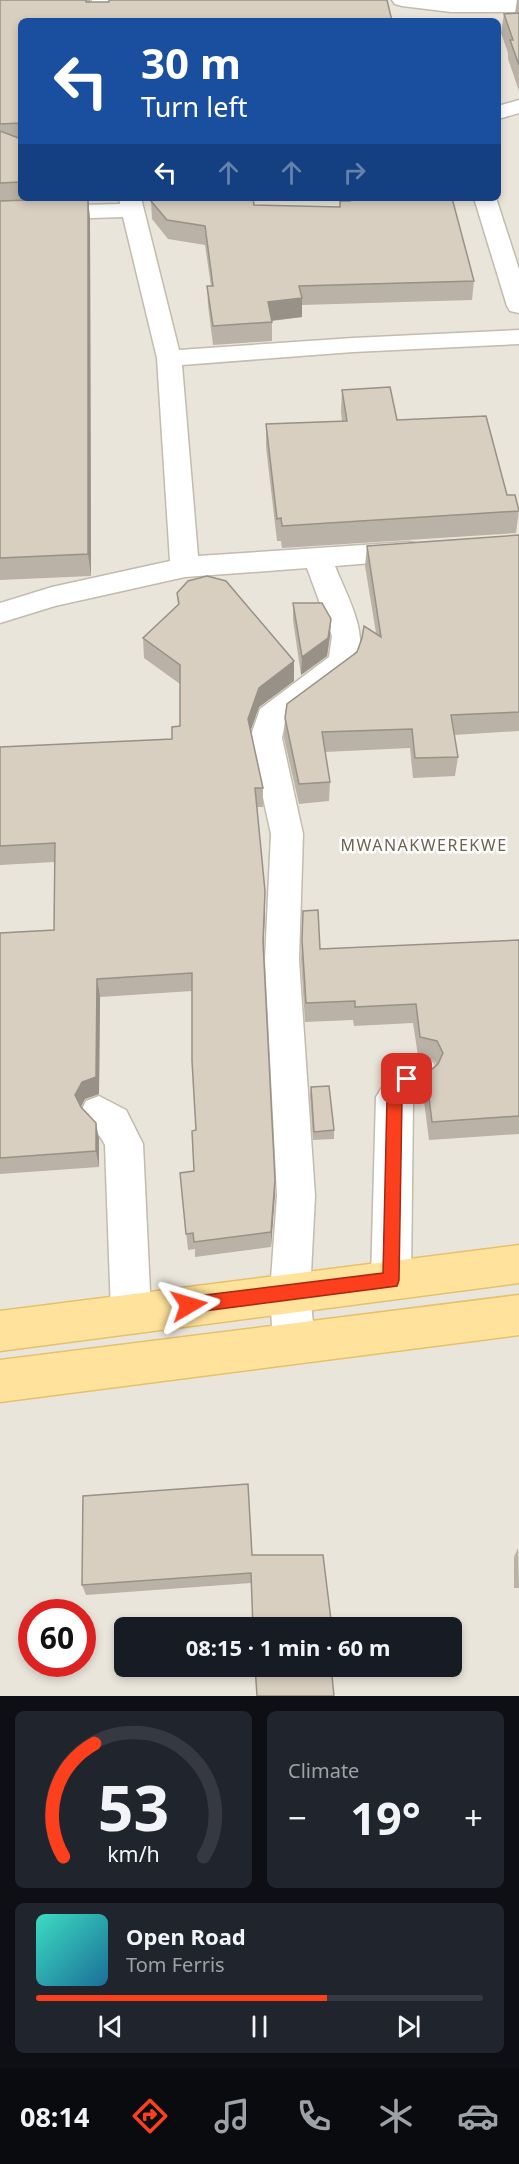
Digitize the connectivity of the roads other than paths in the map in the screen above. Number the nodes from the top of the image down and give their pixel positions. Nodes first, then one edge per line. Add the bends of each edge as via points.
1 (102, 0) edge
2 (400, 0) edge
3 (519, 6) edge
4 (449, 9) edge
5 (99, 18) edge
6 (400, 18) edge
7 (519, 106) edge
8 (501, 112) edge
9 (486, 201) edge
10 (132, 204) edge
11 (0, 214) edge
12 (519, 306) edge
13 (519, 337) edge
14 (169, 358) junction
15 (436, 550) edge
16 (317, 557) junction
17 (185, 567) junction
18 (0, 613) edge
19 (420, 1073) dead end
20 (99, 1113) dead end
21 (519, 1264) edge
22 (391, 1280) junction
23 (290, 1293) junction
24 (131, 1313) junction
25 (519, 1315) edge
26 (0, 1331) edge
27 (294, 1343) junction
28 (0, 1381) edge

1 - 5 street
2 - 4 street
2 - 6 street
3 - 4 street
7 - 8 street
9 - 12 street
10 - 11 street
10 - 14 street
13 - 14 street
14 - 17 street
15 - 16 street
16 - 17 street
16 - 23 street via 347,636 343,662 271,717 266,738 287,834 282,960 296,1196
17 - 18 street
19 - 22 street via 407,1079 395,1097
20 - 24 street via 113,1122 124,1144
21 - 22 main road
22 - 23 main road
23 - 24 main road
23 - 27 street
24 - 26 main road
25 - 27 main road
27 - 28 main road

